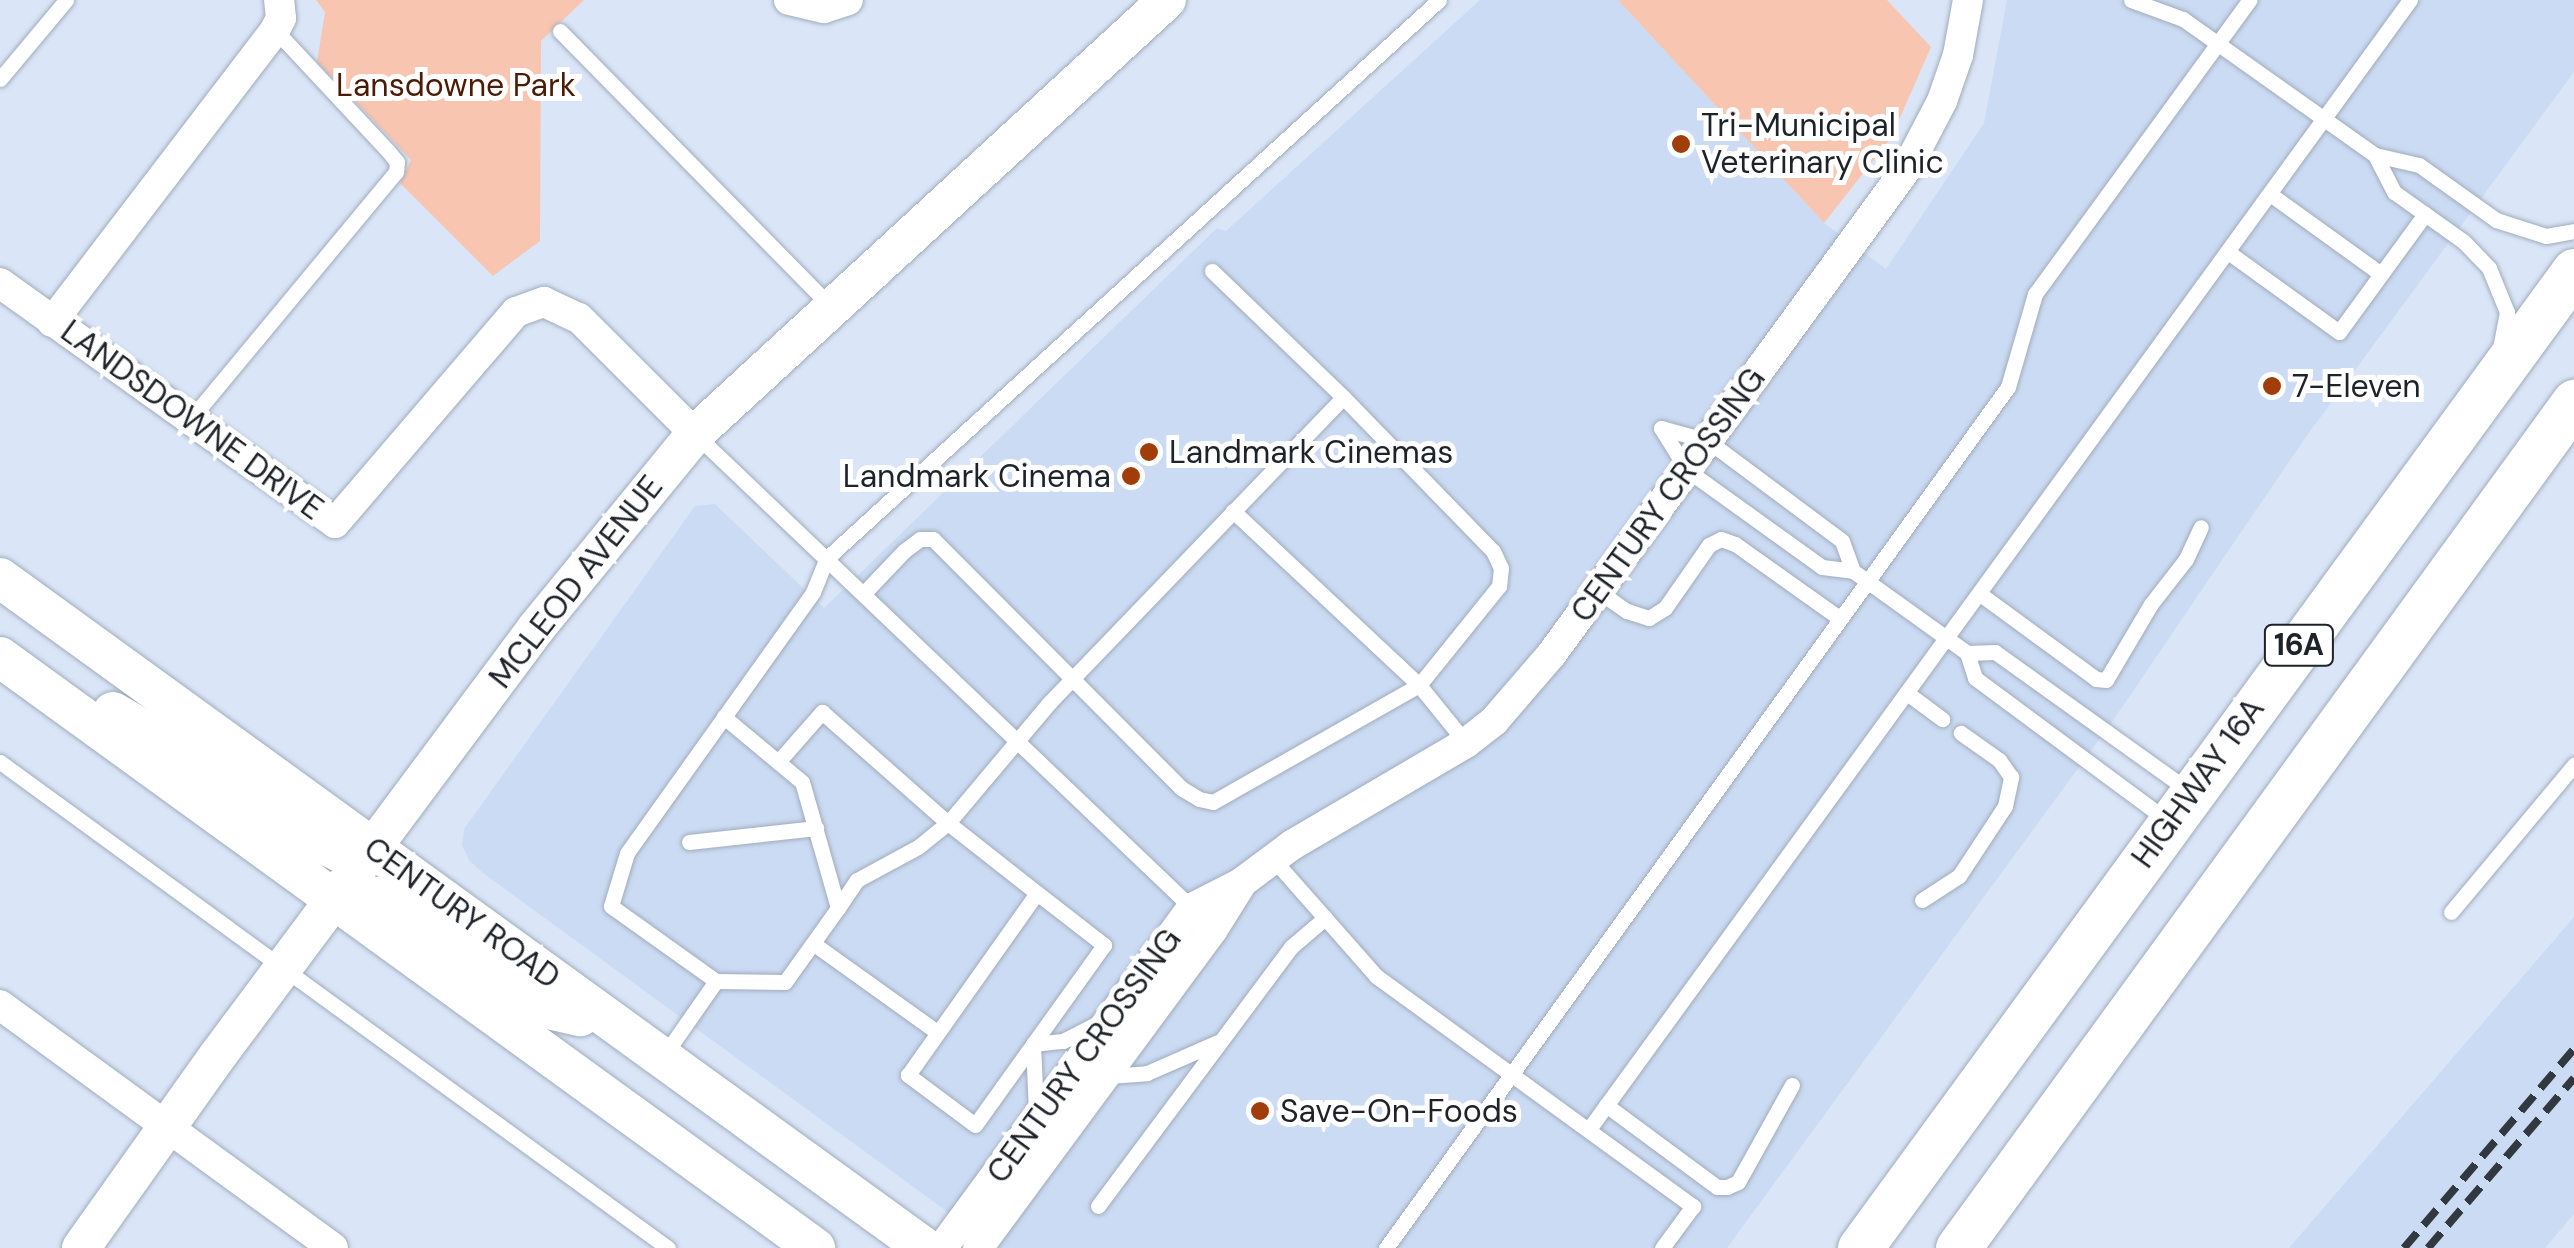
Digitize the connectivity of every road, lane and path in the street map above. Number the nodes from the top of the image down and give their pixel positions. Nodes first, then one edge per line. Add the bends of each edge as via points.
1 (66, 0) edge
2 (789, 0) edge
3 (848, 0) edge
4 (1167, 0) edge
5 (1439, 0) edge
6 (1968, 0) edge
7 (2131, 0) edge
8 (2173, 0) edge
9 (2249, 0) edge
10 (2410, 0) edge
11 (277, 15) edge
12 (2183, 19) junction
13 (560, 31) dead end
14 (2217, 43) junction
15 (0, 78) edge
16 (2324, 119) junction
17 (2375, 155) junction
18 (2270, 194) junction
19 (2425, 214) junction
20 (2574, 231) edge
21 (2228, 252) junction
22 (1212, 271) dead end
23 (2574, 271) edge
24 (2381, 274) junction
25 (0, 283) edge
26 (830, 306) junction
27 (52, 322) junction
28 (2494, 378) junction
29 (1344, 397) junction
30 (2574, 402) edge
31 (189, 420) junction
32 (695, 434) junction
33 (1708, 441) junction
34 (1687, 470) junction
35 (1234, 511) junction
36 (2201, 528) dead end
37 (827, 558) junction
38 (1860, 576) junction
39 (0, 578) edge
40 (1598, 591) junction
41 (864, 593) junction
42 (1980, 594) junction
43 (1839, 618) junction
44 (1948, 639) junction
45 (0, 647) edge
46 (1967, 652) junction
47 (0, 657) edge
48 (1072, 680) junction
49 (1418, 685) junction
50 (1907, 693) junction
51 (724, 718) junction
52 (1942, 719) dead end
53 (1961, 732) dead end
54 (1017, 739) junction
55 (1466, 743) junction
56 (0, 762) edge
57 (778, 762) junction
58 (2574, 765) edge
59 (2180, 807) junction
60 (948, 823) junction
61 (816, 828) junction
62 (689, 842) dead end
63 (374, 849) junction
64 (1273, 858) junction
65 (1037, 893) junction
66 (1922, 900) dead end
67 (334, 902) junction
68 (838, 908) junction
69 (2451, 912) dead end
70 (1203, 918) junction
71 (1324, 918) junction
72 (814, 944) junction
73 (284, 969) junction
74 (716, 981) junction
75 (1114, 1014) junction
76 (4, 1017) edge
77 (616, 1024) junction
78 (938, 1032) junction
79 (1219, 1042) junction
80 (1033, 1044) junction
81 (662, 1058) junction
82 (1512, 1074) junction
83 (1104, 1076) junction
84 (1792, 1085) dead end
85 (1606, 1105) junction
86 (1037, 1120) junction
87 (168, 1127) junction
88 (1589, 1129) junction
89 (1098, 1206) dead end
90 (81, 1248) edge
91 (334, 1248) edge
92 (668, 1248) edge
93 (815, 1248) edge
94 (924, 1248) edge
95 (942, 1248) edge
96 (978, 1248) edge
97 (1386, 1248) edge
98 (1662, 1248) edge
99 (1860, 1248) edge
100 (1958, 1248) edge

1 - 15 lane
2 - 3 street via 824,8
4 - 26 street, MCLEOD AVENUE
5 - 37 lane
6 - 33 street, CENTURY CROSSING via 1958,55 1927,136
7 - 12 lane
8 - 12 lane
9 - 14 lane
10 - 16 lane
11 - 27 street, LANDSDOWNE DRIVE
11 - 31 lane via 397,162 396,172
12 - 14 lane
13 - 26 lane
14 - 16 lane
14 - 38 lane via 2035,294 2008,387
16 - 17 lane
16 - 18 lane
17 - 19 lane via 2394,192
17 - 20 lane via 2419,166 2517,230 2546,236
18 - 21 lane
18 - 24 lane
19 - 24 lane
19 - 28 lane via 2489,268 2507,312
21 - 24 lane via 2338,332
21 - 42 lane
22 - 29 lane
23 - 28 main road, HIGHWAY 16A / 16A
25 - 27 street
26 - 32 street, MCLEOD AVENUE
27 - 31 street, LANDSDOWNE DRIVE
28 - 59 main road, HIGHWAY 16A / 16A
29 - 35 lane
29 - 49 lane via 1493,551 1501,568 1499,586
30 - 100 main road, 16A
31 - 32 street, LANDSDOWNE DRIVE via 335,523 516,312 544,302 579,318
32 - 37 lane
32 - 63 street, MCLEOD AVENUE via 548,612
33 - 34 street, CENTURY CROSSING
33 - 34 lane via 1661,428
33 - 38 lane via 1842,541
34 - 38 lane via 1822,568
34 - 40 street, CENTURY CROSSING
35 - 48 lane
35 - 49 lane
36 - 42 lane via 2106,680 2096,680
37 - 41 lane
37 - 51 lane via 813,592
38 - 43 lane
38 - 44 lane
39 - 63 main road, CENTURY ROAD
40 - 43 lane via 1649,618 1664,608 1709,544 1721,539
40 - 55 street, CENTURY CROSSING via 1494,721
41 - 48 lane via 920,538 933,539
41 - 54 lane
42 - 44 lane
43 - 82 lane
44 - 46 lane
44 - 50 lane
45 - 63 main road via 223,776 314,840 340,852
46 - 59 lane via 1996,652
46 - 59 lane via 1974,678
47 - 67 main road, CENTURY ROAD
48 - 49 lane via 1181,788 1213,802
48 - 54 lane
49 - 55 lane
50 - 52 lane
50 - 85 lane
51 - 57 lane
51 - 74 lane via 627,853 612,906
53 - 66 lane via 1999,760 2010,777 2005,806 1959,876
54 - 60 lane
54 - 70 lane
55 - 64 street, CENTURY CROSSING
56 - 73 lane
57 - 60 lane via 822,712
57 - 61 lane via 802,782
58 - 69 lane
59 - 99 main road, HIGHWAY 16A / 16A
60 - 65 lane
60 - 68 lane via 857,880
61 - 62 lane
61 - 68 lane
63 - 67 street, MCLEOD AVENUE
63 - 77 main road, CENTURY ROAD
64 - 70 street, CENTURY CROSSING
64 - 71 lane
65 - 78 lane
65 - 80 lane via 1104,945
67 - 73 street, MCLEOD AVENUE
67 - 77 main road via 362,894 377,898 552,1010
67 - 93 main road, CENTURY ROAD
68 - 72 lane
70 - 75 street, CENTURY CROSSING
70 - 83 street, CENTURY CROSSING
71 - 79 lane via 1290,948
71 - 82 lane via 1376,976
72 - 74 lane via 785,982
72 - 78 lane
73 - 87 street, MCLEOD AVENUE
73 - 92 lane
74 - 81 lane
75 - 80 lane via 1063,1042
75 - 86 street, CENTURY CROSSING
76 - 87 street
77 - 81 main road, CENTURY ROAD
78 - 80 lane via 908,1075 975,1124
79 - 83 lane via 1147,1073
79 - 89 lane
80 - 86 lane
81 - 94 main road, CENTURY ROAD
82 - 88 lane
82 - 97 lane
83 - 96 street, CENTURY CROSSING
84 - 85 lane via 1738,1182 1726,1188
85 - 88 lane
86 - 95 street, CENTURY CROSSING
87 - 90 street, MCLEOD AVENUE
87 - 91 street
88 - 98 lane via 1693,1206

